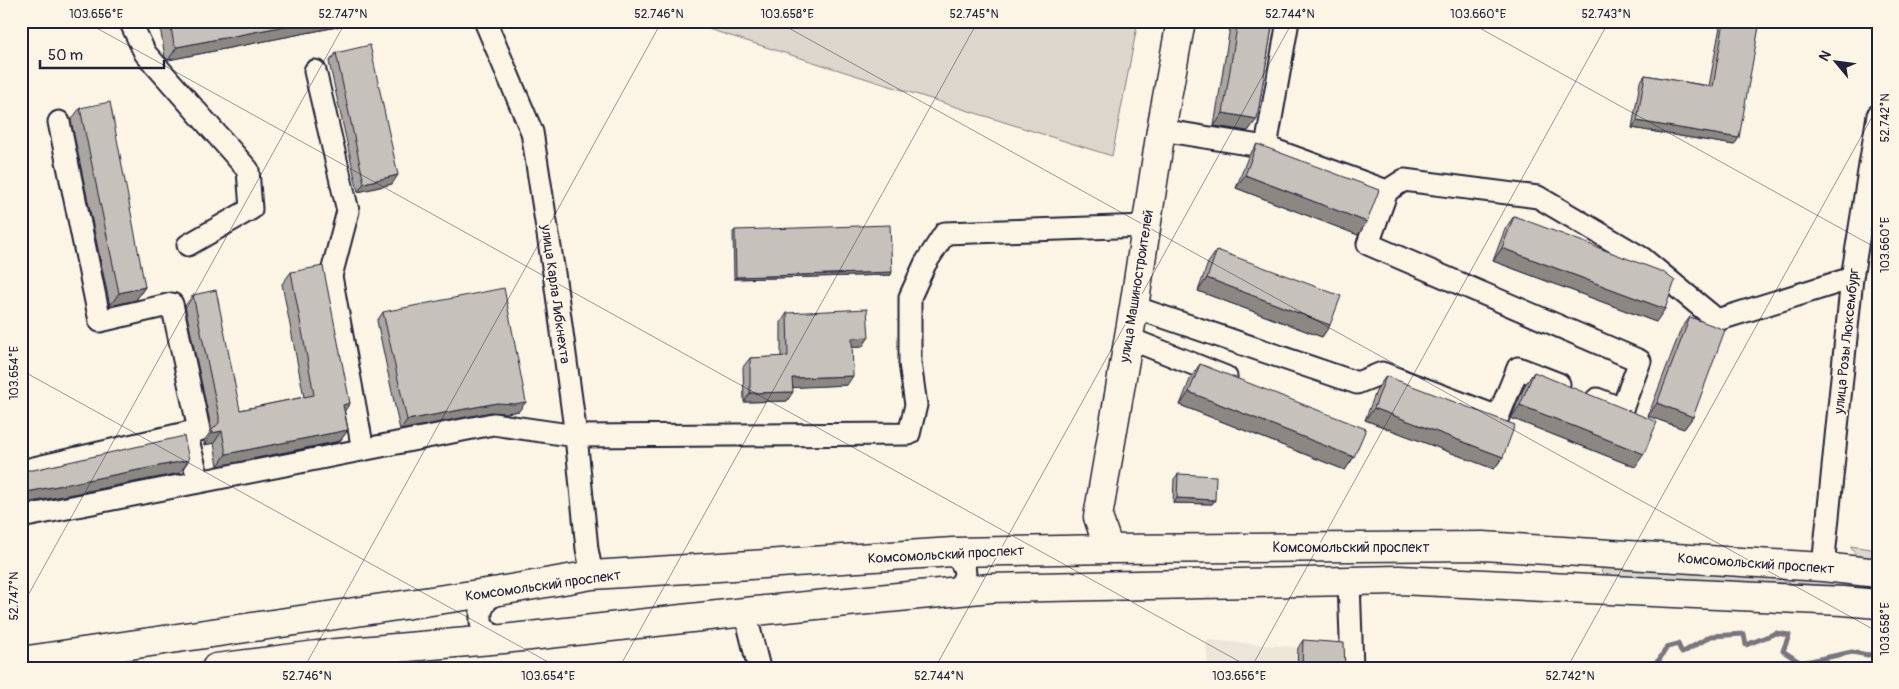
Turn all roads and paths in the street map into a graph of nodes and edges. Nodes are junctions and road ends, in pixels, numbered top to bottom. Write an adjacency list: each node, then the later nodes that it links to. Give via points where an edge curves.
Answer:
1 (130, 21): 13 (street, via 145,53 248,170 251,208)
2 (485, 21): 19 (street, улица Карла Либкнехта, via 532,132)
3 (1181, 21): 8 (main road, улица Машиностроителей)
4 (1288, 21): 9 (street)
5 (314, 70): 20 (street, via 348,211 331,276)
6 (1878, 115): 11 (street, улица Розы Люксембург)
7 (58, 122): 18 (street, via 100,321 172,304 199,430)
8 (1162, 130): 9 (street); 12 (main road, улица Машиностроителей)
9 (1266, 147): 10 (street)
10 (1387, 190): 14 (street, via 1404,180 1538,197 1642,258 1717,320); 15 (street, via 1368,244 1640,361 1622,409 1518,368 1498,417 1382,373 1357,383)
11 (1871, 202): 14 (street, улица Розы Люксембург)
12 (1146, 226): 15 (main road, улица Машиностроителей); 19 (street, via 944,233 910,297 910,362 916,405 909,434)
13 (188, 245)
14 (1852, 278): 28 (street, улица Розы Люксембург)
15 (1134, 307): 16 (main road, улица Машиностроителей)
16 (1128, 338): 17 (street); 24 (main road, улица Машиностроителей, via 1098,517)
17 (1247, 385)
18 (186, 433): 21 (street); 22 (street)
19 (576, 436): 20 (street, via 493,424); 30 (street, улица Карла Либкнехта)
20 (363, 450): 22 (street)
21 (21, 470)
22 (199, 482): 23 (street)
23 (21, 517)
24 (1109, 549): 26 (main road, Комсомольский проспект); 27 (main road, Комсомольский проспект, via 1484,546)
25 (953, 552): 26 (main road, Комсомольский проспект); 30 (main road, Комсомольский проспект); 35 (street, via 962,562 966,574 963,583)
26 (988, 552): 32 (main road, via 980,560 976,576 980,583)
27 (1584, 552): 28 (main road, Комсомольский проспект); 33 (main road, via 1591,557 1593,567)
28 (1824, 567): 29 (main road, Комсомольский проспект)
29 (1878, 572)
30 (592, 575): 34 (main road, Комсомольский проспект)
31 (1349, 581): 32 (main road); 33 (main road, via 1399,580); 43 (street)
32 (991, 588): 35 (main road)
33 (1582, 588): 36 (main road)
34 (500, 591): 38 (street, via 486,601 481,617 489,633); 39 (main road, Комсомольский проспект)
35 (952, 592): 37 (main road)
36 (1878, 604)
37 (745, 612): 38 (main road); 41 (street); 42 (street)
38 (503, 639): 40 (main road, via 325,654)
39 (21, 661)
40 (216, 668)
41 (743, 668)
42 (760, 668)
43 (1352, 668)

